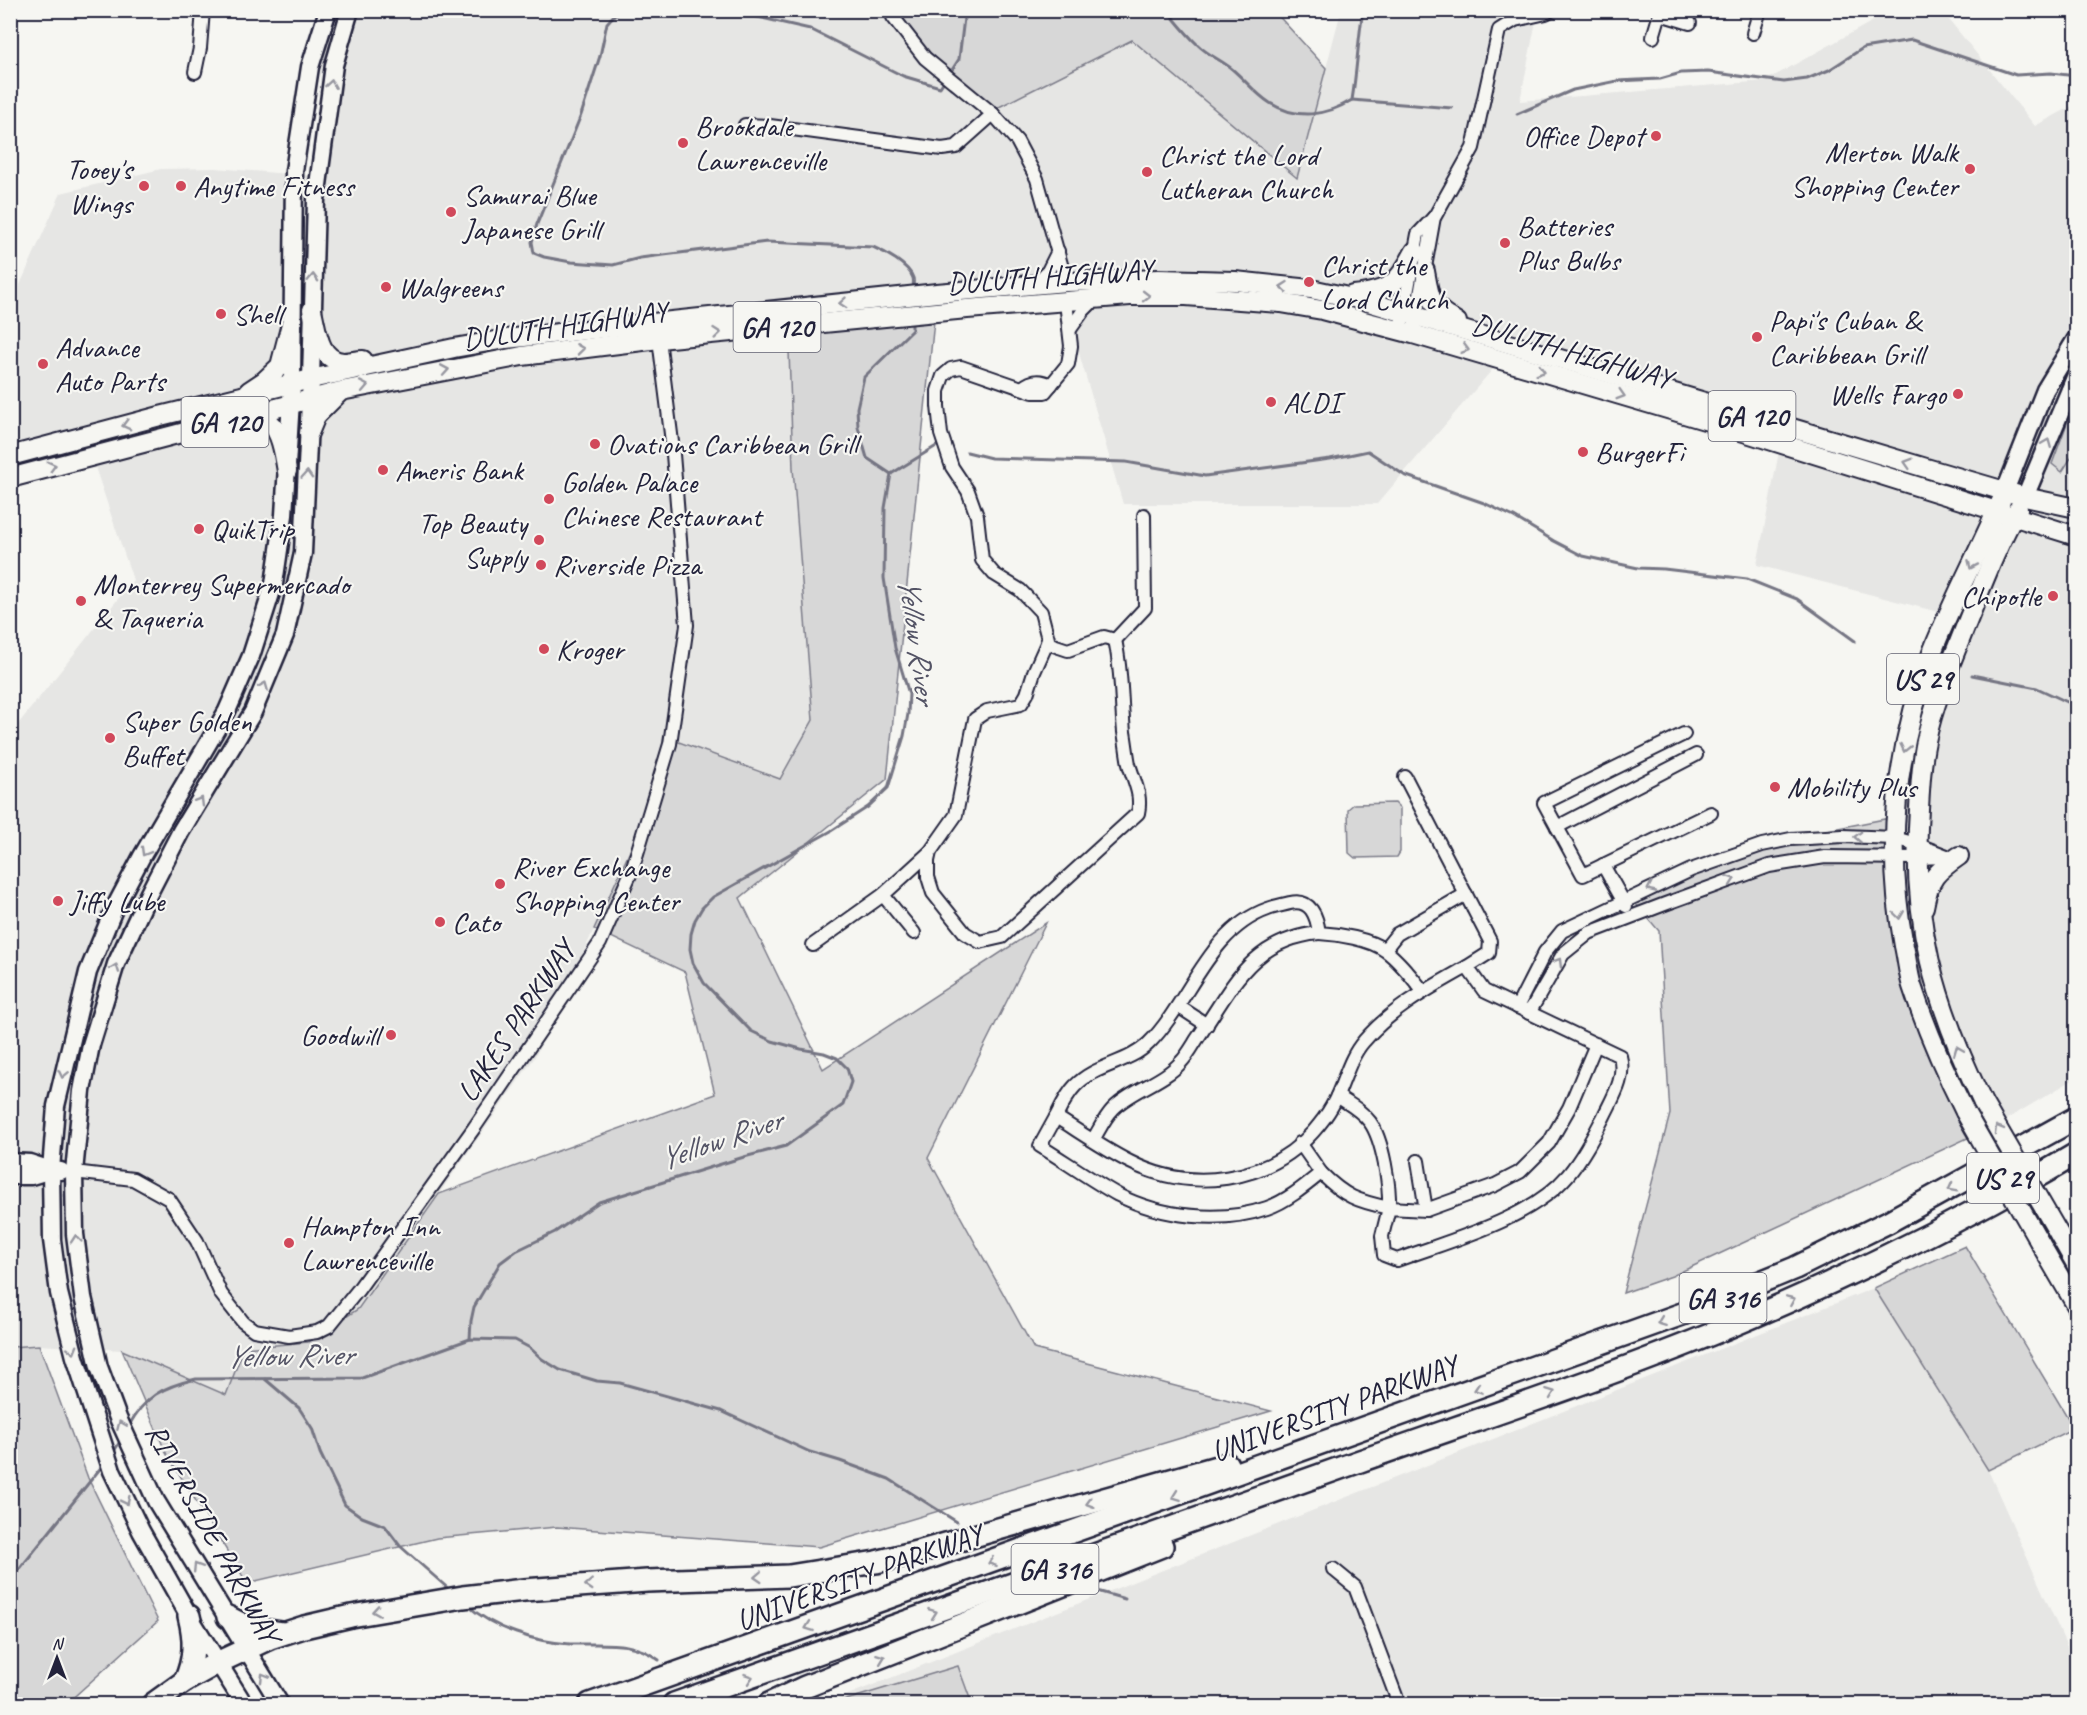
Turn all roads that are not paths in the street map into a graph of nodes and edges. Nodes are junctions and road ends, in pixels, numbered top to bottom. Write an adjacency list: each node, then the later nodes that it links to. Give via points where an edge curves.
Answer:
1 (203, 10): 11 (street)
2 (328, 10): 14 (main road, RIVERSIDE PARKWAY, via 310,67)
3 (350, 10): 16 (main road, RIVERSIDE PARKWAY, one-way to 3, via 334,65)
4 (892, 10): 12 (street, via 893,17 926,58)
5 (1551, 10): 15 (street, via 1515,20 1499,30 1473,148)
6 (1760, 10): 9 (street)
7 (1661, 12): 8 (street); 10 (street)
8 (1690, 23)
9 (1753, 33)
10 (1653, 37)
11 (195, 72)
12 (993, 114): 13 (street, via 956,147 942,149); 18 (street, via 1029,161)
13 (745, 125)
14 (298, 136): 16 (main road, via 304,167 304,216); 29 (main road, RIVERSIDE PARKWAY)
15 (1435, 216): 17 (street, via 1419,234); 19 (street)
16 (315, 226): 28 (main road, RIVERSIDE PARKWAY, one-way to 16)
17 (1415, 251): 23 (main road, via 1402,276 1387,287); 30 (street)
18 (1058, 252): 21 (street); 22 (street, via 1048,271)
19 (1425, 271): 30 (street); 32 (main road, via 1430,297 1438,311)
20 (1159, 279): 21 (main road, DULUTH HIGHWAY / GA 120); 23 (main road, DULUTH HIGHWAY / GA 120, one-way to 20, via 1235,281); 25 (main road, via 1086,287)
21 (1066, 282): 22 (main road, DULUTH HIGHWAY / GA 120); 27 (main road, via 1046,294 973,303)
22 (1033, 286): 26 (main road, DULUTH HIGHWAY / GA 120, via 938,293)
23 (1342, 296): 30 (main road, DULUTH HIGHWAY / GA 120)
24 (1096, 298): 25 (main road, DULUTH HIGHWAY / GA 120); 30 (main road, DULUTH HIGHWAY / GA 120, one-way to 30, via 1186,296 1281,303); 31 (street)
25 (1066, 302): 27 (main road, DULUTH HIGHWAY / GA 120); 31 (street)
26 (895, 307): 27 (main road, DULUTH HIGHWAY / GA 120, via 938,312); 33 (main road, DULUTH HIGHWAY / GA 120, one-way to 26); 35 (main road, DULUTH HIGHWAY / GA 120, one-way to 35, via 575,331)
27 (967, 309)
28 (312, 310): 35 (main road, via 321,346 329,357 341,362); 37 (main road, RIVERSIDE PARKWAY)
29 (292, 320): 38 (main road, RIVERSIDE PARKWAY); 40 (main road, via 280,366)
30 (1408, 323): 32 (main road, DULUTH HIGHWAY / GA 120); 52 (main road, DULUTH HIGHWAY / GA 120, one-way to 52)
31 (1071, 328): 55 (street, via 1068,364 1051,385 1042,380 1022,388 961,367 944,376 938,391 941,434 952,467 968,491 977,516 982,560 1041,612)
32 (1479, 335): 48 (main road, DULUTH HIGHWAY / GA 120, one-way to 32)
33 (659, 339): 39 (main road, DULUTH HIGHWAY / GA 120, one-way to 33, via 522,356); 92 (street, LAKES PARKWAY, via 687,625 670,744 632,870 600,943 474,1128 329,1326 289,1336 254,1330 243,1322 221,1294 197,1241 169,1199 133,1179)
34 (2076, 339): 48 (main road, via 2044,390)
35 (430, 353): 37 (main road, DULUTH HIGHWAY / GA 120)
36 (2076, 375): 49 (main road, one-way to 36)
37 (311, 379): 38 (main road, DULUTH HIGHWAY / GA 120); 41 (main road, RIVERSIDE PARKWAY)
38 (292, 384): 40 (main road, DULUTH HIGHWAY / GA 120); 42 (main road, RIVERSIDE PARKWAY)
39 (341, 391): 41 (main road, DULUTH HIGHWAY / GA 120); 43 (main road, via 316,416)
40 (237, 398): 45 (main road, DULUTH HIGHWAY / GA 120, one-way to 45)
41 (310, 399): 42 (main road, DULUTH HIGHWAY / GA 120); 43 (main road, RIVERSIDE PARKWAY)
42 (290, 405): 44 (main road, DULUTH HIGHWAY / GA 120); 46 (main road, RIVERSIDE PARKWAY)
43 (309, 433): 92 (main road, RIVERSIDE PARKWAY, one-way to 43, via 91,1045 116,964 181,831 253,712 285,634 303,553)
44 (160, 438): 46 (main road, via 167,444 267,422 276,430); 47 (main road, DULUTH HIGHWAY / GA 120, one-way to 44)
45 (10, 456)
46 (287, 471): 91 (main road, RIVERSIDE PARKWAY, one-way to 91, via 274,584 251,656 228,711 127,885 88,972 56,1106)
47 (10, 478)
48 (2005, 491): 49 (main road, DULUTH HIGHWAY / GA 120); 52 (main road, US 29)
49 (2025, 497): 50 (main road, DULUTH HIGHWAY / GA 120); 52 (main road)
50 (2076, 508)
51 (1144, 515): 54 (street, via 1145,608)
52 (2004, 515): 53 (main road, DULUTH HIGHWAY / GA 120); 61 (main road, US 29, one-way to 61, via 1933,650 1899,770); 62 (main road, US 29, via 1926,741)
53 (2076, 536)
54 (1115, 640): 55 (street, via 1104,637 1068,650); 63 (street, via 1126,742 1139,790 1138,813 1002,937 980,942 965,933 933,893 928,877)
55 (1048, 641): 63 (street, via 1021,704 987,711 975,719 956,815)
56 (1684, 734): 60 (street, via 1544,803)
57 (1696, 755): 60 (street)
58 (1405, 777): 67 (street)
59 (1711, 813): 66 (street)
60 (1557, 827): 66 (street, via 1583,875)
61 (1895, 838): 62 (street); 65 (main road, US 29); 69 (street, one-way to 69, via 1843,836 1762,845 1691,870)
62 (1916, 851): 65 (street); 71 (main road, US 29)
63 (930, 852): 68 (street)
64 (1959, 856): 71 (main road, via 1932,878)
65 (1895, 857): 70 (street, one-way to 65, via 1769,866 1825,857); 98 (main road, US 29, one-way to 98, bridge, via 1898,912 1911,983 1933,1047 1965,1112)
66 (1603, 866): 69 (street)
67 (1466, 894): 75 (street, via 1397,934); 76 (street, via 1490,941 1490,953)
68 (884, 895): 72 (street); 74 (street)
69 (1623, 901): 70 (street); 79 (street, via 1562,931 1545,952)
70 (1633, 916): 80 (street, one-way to 70, via 1563,954 1589,933)
71 (1921, 923): 97 (main road, US 29, one-way to 71, bridge, via 1961,1058 1934,981)
72 (914, 933)
73 (1319, 933): 75 (street, via 1344,935); 78 (street, via 1317,917 1309,906 1295,902 1267,909 1229,934); 81 (street, via 1300,935 1261,953)
74 (813, 945)
75 (1384, 949): 77 (street)
76 (1467, 967): 77 (street); 79 (street, via 1484,991)
77 (1424, 992): 83 (street, via 1386,1018 1362,1042)
78 (1178, 1006): 81 (street); 84 (street, via 1148,1045 1131,1057 1096,1070 1074,1086)
79 (1517, 1007): 80 (street)
80 (1529, 1013): 82 (street)
81 (1207, 1025): 86 (street, via 1181,1063 1113,1108)
82 (1596, 1044): 95 (street, via 1620,1056 1623,1066 1619,1085 1589,1146 1568,1176 1543,1199 1502,1221 1397,1260 1384,1255 1382,1236); 96 (street, via 1569,1108 1549,1143 1520,1172)
83 (1337, 1096): 87 (street, via 1313,1132); 95 (street, via 1372,1125 1386,1167)
84 (1056, 1117): 86 (street); 93 (street, via 1040,1146 1119,1195 1171,1212 1238,1215 1268,1208)
85 (2076, 1118): 99 (highway, UNIVERSITY PARKWAY / GA 316, one-way to 99, via 1979,1174 1795,1268 1630,1334)
86 (1093, 1140): 87 (street, via 1130,1162 1166,1176 1197,1180 1257,1170 1286,1156)
87 (1300, 1143): 93 (street)
88 (2076, 1154): 100 (highway, UNIVERSITY PARKWAY / GA 316, one-way to 88, via 1721,1330 1817,1289 1949,1225)
89 (1418, 1161): 96 (street)
90 (10, 1162): 91 (main road, via 30,1162)
91 (51, 1170): 92 (main road); 94 (main road, via 31,1176); 102 (main road, RIVERSIDE PARKWAY, one-way to 102, via 52,1240 59,1293 88,1401 112,1471)
92 (74, 1172): 103 (main road, RIVERSIDE PARKWAY, one-way to 92, via 144,1478 99,1367 83,1297 75,1234)
93 (1321, 1173): 95 (street, via 1341,1192)
94 (10, 1176)
95 (1389, 1208): 96 (street)
96 (1426, 1210)
97 (2076, 1264)
98 (2076, 1305)
99 (1350, 1434): 104 (highway, one-way to 104, via 1283,1448 876,1562 789,1576 504,1592 351,1616); 111 (highway, UNIVERSITY PARKWAY / GA 316, one-way to 111)
100 (1437, 1434): 112 (highway, UNIVERSITY PARKWAY / GA 316, one-way to 100); 113 (highway, one-way to 100, via 1147,1552 1392,1459)
101 (1333, 1569): 114 (street, via 1355,1587)
102 (189, 1616): 106 (main road, RIVERSIDE PARKWAY); 107 (highway, via 194,1649)
103 (228, 1617): 104 (highway, via 249,1628); 105 (main road, RIVERSIDE PARKWAY)
104 (282, 1633): 105 (highway)
105 (248, 1650): 106 (highway); 110 (main road, RIVERSIDE PARKWAY, one-way to 105)
106 (219, 1662): 107 (highway); 109 (main road, RIVERSIDE PARKWAY)
107 (185, 1681): 108 (highway)
108 (153, 1704)
109 (244, 1704)
110 (279, 1704)
111 (590, 1704)
112 (674, 1704)
113 (769, 1704)
114 (1399, 1704)

